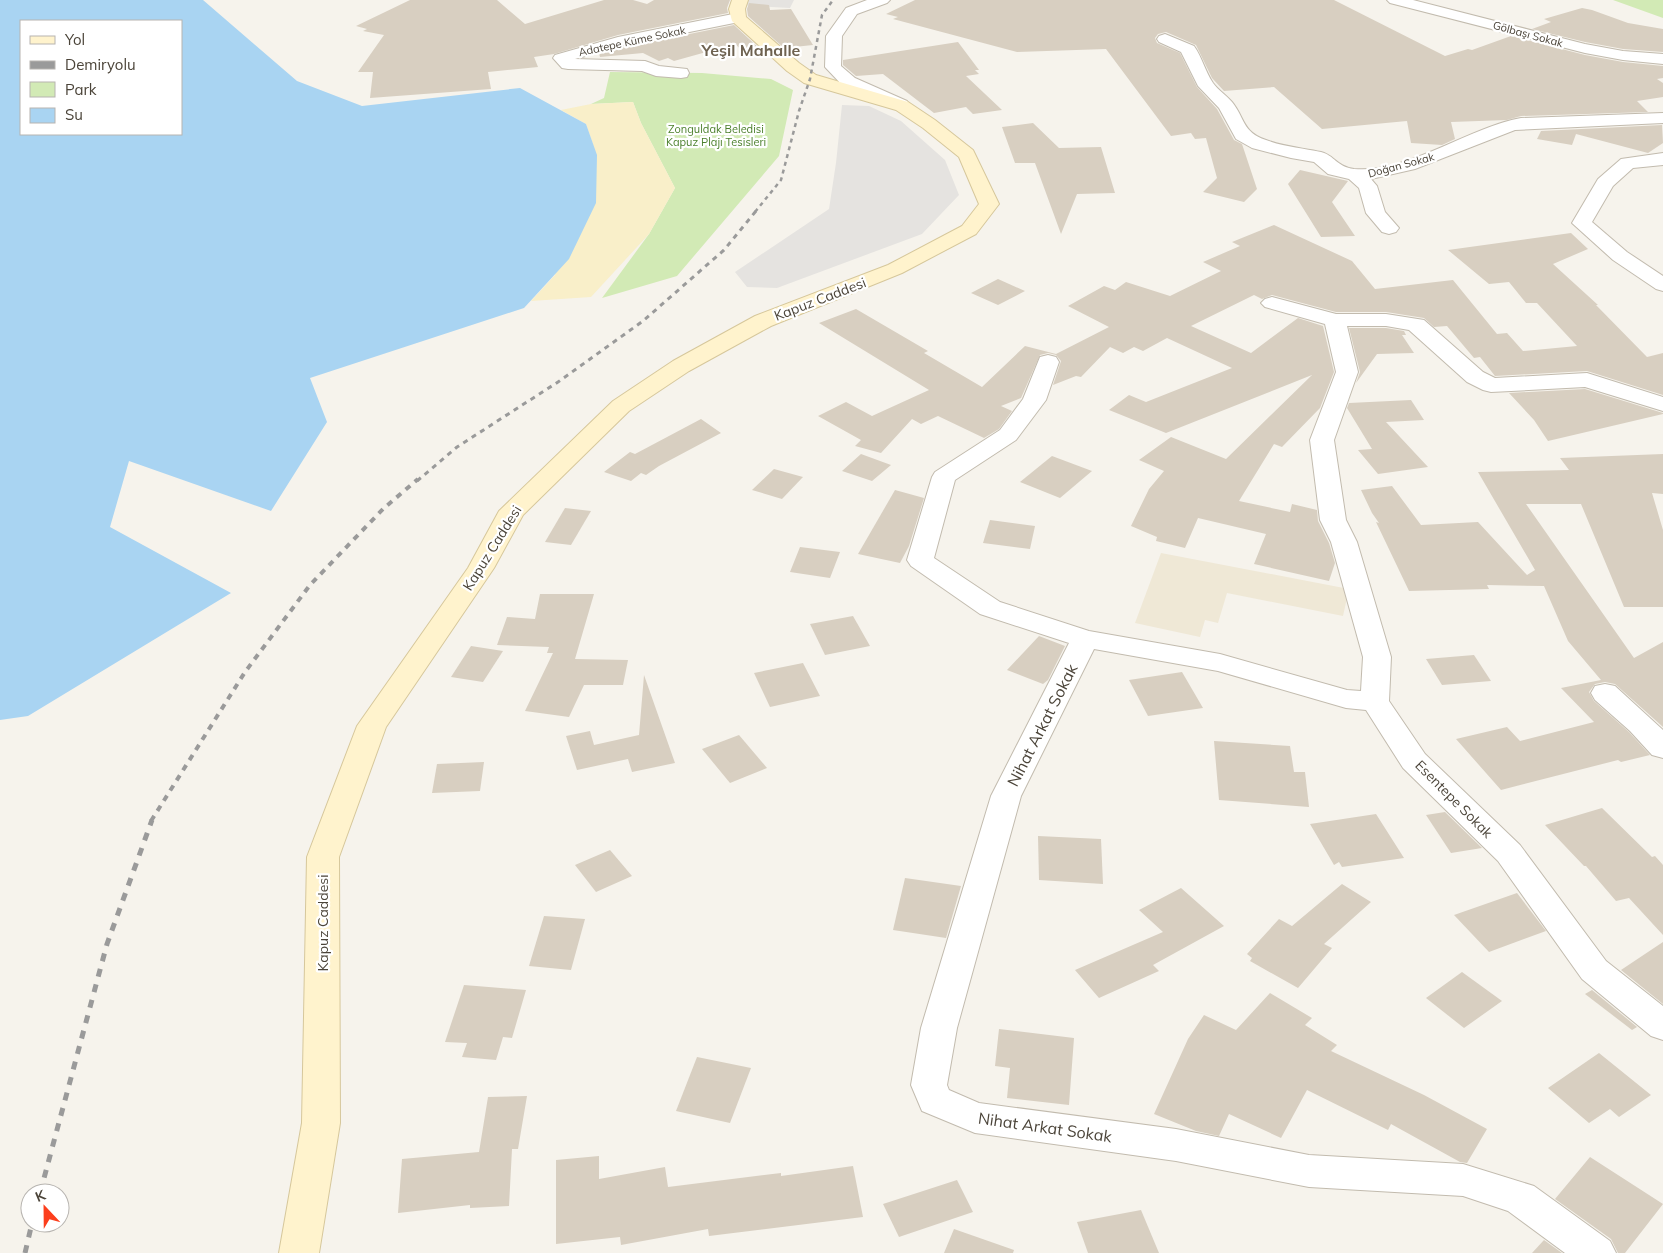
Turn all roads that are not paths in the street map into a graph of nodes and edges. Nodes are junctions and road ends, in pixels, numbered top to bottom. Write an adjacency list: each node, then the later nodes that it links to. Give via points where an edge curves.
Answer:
1 (740, 0): 4 (main road)
2 (882, 0): 8 (street, via 851,11 834,36 833,67 850,82)
3 (1395, 0): 6 (street, Gölbaşı Sokak, via 1579,49)
4 (738, 18): 7 (street, Adatepe Küme Sokak, via 618,42 561,58 568,64 645,66 656,71); 8 (main road, via 810,79 864,101)
5 (1165, 39): 11 (street, Doğan Sokak, via 1188,49 1206,86 1226,106 1242,135 1291,153 1320,157 1334,171)
6 (1663, 59)
7 (681, 73)
8 (902, 106): 23 (main road, Kapuz Caddesi, via 967,154 988,204 969,230 895,269 763,321 681,366 621,406 512,511 481,568 372,726 323,857 321,1122)
9 (1663, 118): 11 (street, Doğan Sokak, via 1527,123 1505,127 1415,163)
10 (1663, 159): 13 (street, via 1628,163 1605,182 1582,222 1620,256)
11 (1356, 176): 12 (street, via 1368,186 1376,213)
12 (1389, 228)
13 (1663, 285)
14 (1272, 303): 15 (street)
15 (1335, 320): 17 (street, via 1386,320 1416,325 1475,377 1491,385 1587,380); 20 (street, via 1347,372 1322,440 1333,520 1344,542 1377,657)
16 (1048, 362): 18 (street, via 1034,400 1008,435 944,477 920,560 990,608)
17 (1663, 404)
18 (1085, 639): 20 (street, via 1220,663 1346,699); 24 (street, Nihat Arkat Sokak, via 1006,796 939,1028 929,1085 935,1100 974,1118 1176,1144 1309,1171 1463,1180 1520,1198)
19 (1604, 694): 21 (street)
20 (1375, 701): 22 (street, Esentepe Sokak, via 1414,761 1509,853 1594,970)
21 (1663, 748)
22 (1663, 1026)
23 (299, 1253)
24 (1596, 1253)

